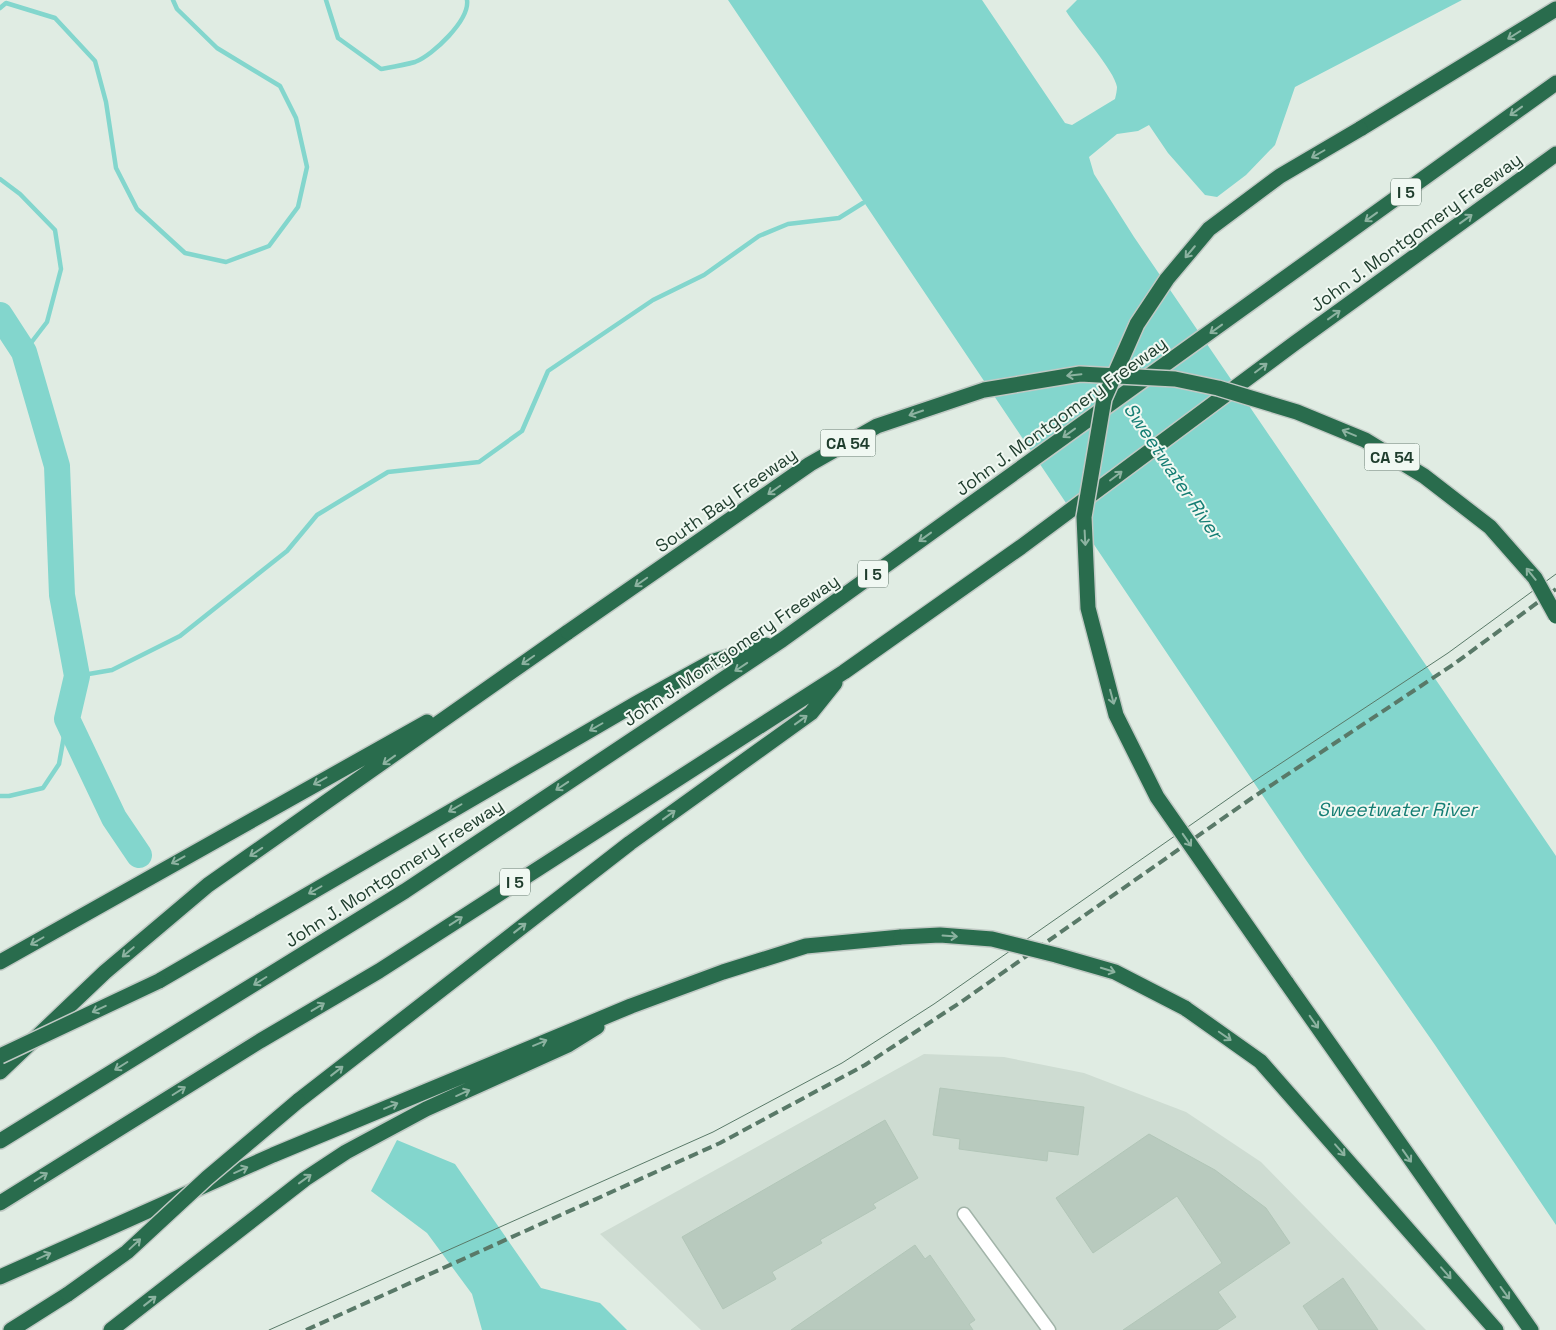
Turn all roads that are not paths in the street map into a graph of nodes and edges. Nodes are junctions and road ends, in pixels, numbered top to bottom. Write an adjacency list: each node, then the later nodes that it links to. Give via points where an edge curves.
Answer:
1 (1556, 9): 20 (highway, one-way to 20, bridge, via 1280,176 1209,229 1167,279 1137,324 1104,399 1084,517 1088,608 1116,715 1157,797)
2 (1556, 83): 5 (highway, John J. Montgomery Freeway / I 5, one-way to 5, bridge)
3 (1556, 154): 6 (highway, John J. Montgomery Freeway / I 5, one-way to 3, bridge, via 1021,547 1294,343)
4 (1556, 616): 7 (highway, South Bay Freeway / CA 54, one-way to 7, bridge, via 1534,578 1490,528 1424,476 1365,440 1297,412 1218,388 1175,379 1080,374 984,390 877,426 810,464)
5 (782, 640): 10 (highway, one-way to 10, bridge, via 711,662 160,981); 12 (highway, John J. Montgomery Freeway / I 5, one-way to 12, via 405,891)
6 (844, 672): 13 (highway, John J. Montgomery Freeway / I 5, one-way to 6, via 378,971); 16 (highway, one-way to 6, bridge, via 127,1252 207,1178 298,1101 630,843 811,712)
7 (486, 690): 8 (highway, one-way to 8); 11 (highway, one-way to 11, via 208,885 105,972)
8 (0, 962)
9 (631, 1006): 15 (highway, one-way to 9, via 273,1155); 17 (highway, one-way to 9, via 305,1179 346,1152 426,1109 568,1045); 19 (highway, one-way to 19, bridge, via 806,946 901,937 992,938 1115,972 1185,1008 1260,1061)
10 (0, 1056)
11 (0, 1072)
12 (0, 1141)
13 (0, 1203)
14 (964, 1214): 18 (street)
15 (0, 1277)
16 (11, 1330)
17 (111, 1330)
18 (1049, 1330)
19 (1496, 1330)
20 (1531, 1330)

